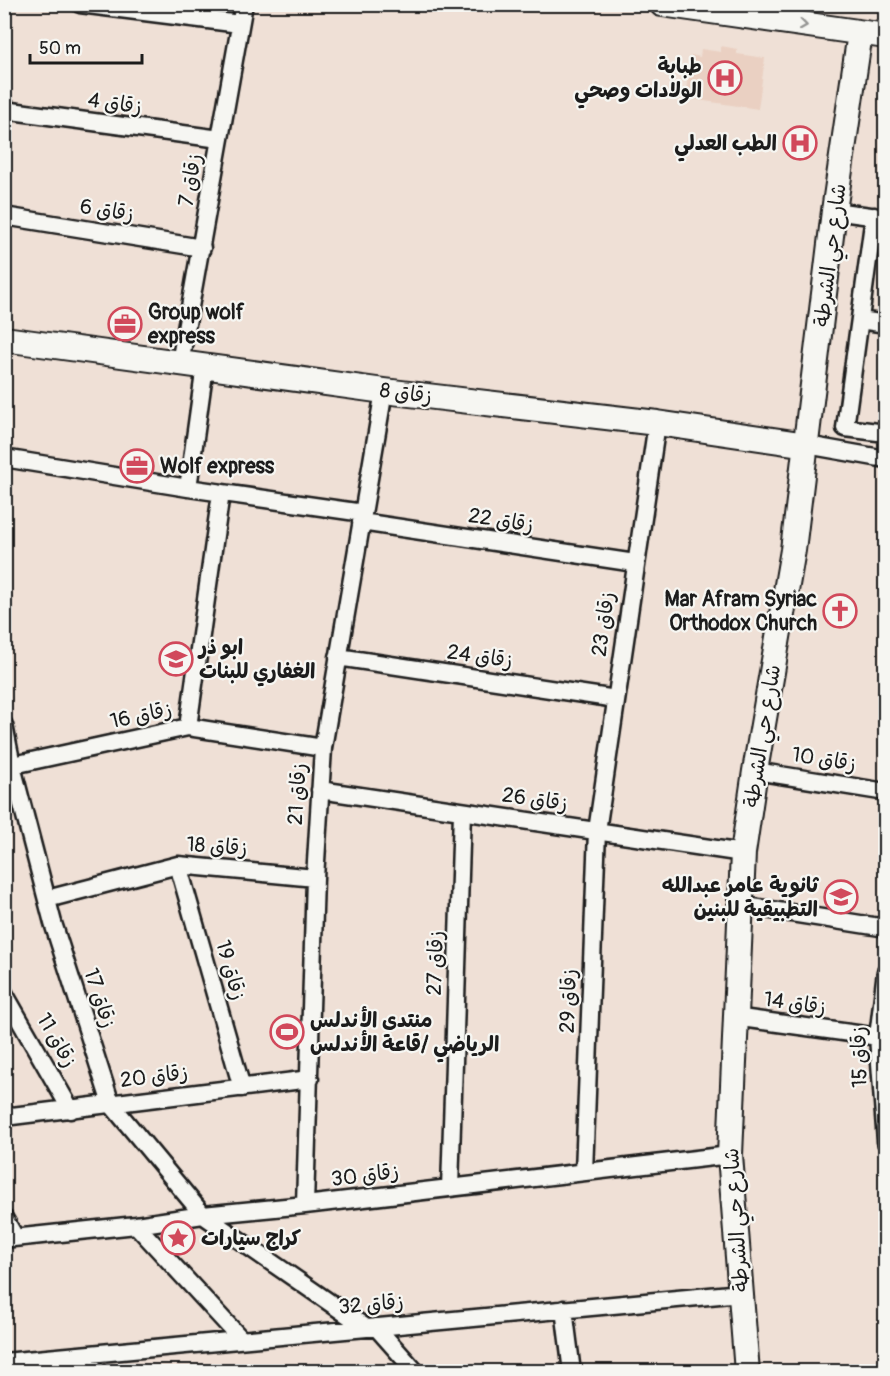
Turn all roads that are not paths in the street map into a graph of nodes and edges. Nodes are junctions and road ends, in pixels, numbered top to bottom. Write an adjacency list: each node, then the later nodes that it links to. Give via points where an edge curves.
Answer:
1 (80, 4): 4 (street)
2 (244, 4): 4 (street, زقاق 7)
3 (662, 4): 5 (street, one-way to 5)
4 (240, 24): 8 (street, زقاق 7)
5 (860, 33): 6 (street); 9 (street, شارع حي الشرطة)
6 (885, 36)
7 (4, 110): 8 (street, زقاق 4)
8 (220, 139): 12 (street, زقاق 7)
9 (834, 211): 11 (street); 21 (street, شارع حي الشرطة)
10 (4, 216): 12 (street, زقاق 6)
11 (880, 217): 13 (street)
12 (202, 248): 16 (street, زقاق 7)
13 (860, 320): 14 (street); 20 (street, via 845,428)
14 (885, 324)
15 (4, 339): 16 (street, زقاق 8)
16 (180, 363): 17 (street, زقاق 8)
17 (205, 366): 18 (street, زقاق 8); 24 (street)
18 (384, 391): 19 (street, زقاق 8); 26 (street, زقاق 21)
19 (657, 423): 21 (street, زقاق 8); 27 (street, زقاق 23)
20 (885, 433)
21 (807, 445): 23 (street); 34 (street, شارع حي الشرطة)
22 (5, 459): 24 (street, زقاق 22)
23 (885, 459)
24 (188, 488): 25 (street, زقاق 22)
25 (220, 493): 26 (street, زقاق 22); 31 (street)
26 (362, 518): 27 (street, زقاق 22); 28 (street, زقاق 21)
27 (635, 563): 29 (street, زقاق 23)
28 (338, 657): 29 (street, زقاق 24); 32 (street, زقاق 21)
29 (616, 699): 38 (street, زقاق 23)
30 (4, 725): 33 (street, زقاق 17)
31 (188, 727): 32 (street, زقاق 16); 33 (street, زقاق 16)
32 (323, 748): 35 (street, زقاق 21)
33 (9, 766): 42 (street, زقاق 17)
34 (755, 771): 36 (street, زقاق 10); 39 (street, شارع حي الشرطة)
35 (320, 790): 37 (street, زقاق 26); 41 (street, زقاق 21)
36 (885, 792)
37 (462, 812): 38 (street, زقاق 26); 57 (street, زقاق 27)
38 (597, 831): 39 (street, زقاق 26); 56 (street, زقاق 29)
39 (743, 853): 43 (street, شارع حي الشرطة)
40 (178, 865): 41 (street, زقاق 18); 42 (street, زقاق 18); 50 (street, زقاق 19)
41 (315, 878): 49 (street, زقاق 21)
42 (47, 899): 51 (street, زقاق 17)
43 (740, 905): 44 (street); 47 (street, شارع حي الشرطة)
44 (885, 928)
45 (885, 971): 48 (street, زقاق 15)
46 (4, 993): 52 (street, زقاق 11)
47 (734, 1017): 48 (street, زقاق 14); 55 (street, شارع حي الشرطة)
48 (882, 1038): 54 (street, زقاق 15)
49 (310, 1079): 50 (street, زقاق 20); 58 (street, زقاق 21)
50 (242, 1088): 51 (street, زقاق 20)
51 (111, 1104): 52 (street, زقاق 20); 59 (street, زقاق 17)
52 (71, 1110): 53 (street, زقاق 20)
53 (4, 1117)
54 (885, 1142)
55 (730, 1155): 56 (street, زقاق 30); 63 (street, شارع حي الشرطة)
56 (585, 1172): 57 (street, زقاق 30)
57 (450, 1188): 58 (street, زقاق 30)
58 (305, 1205): 59 (street, زقاق 30)
59 (204, 1215): 61 (street, زقاق 30); 65 (street, زقاق 17)
60 (4, 1218): 62 (street)
61 (135, 1225): 62 (street, زقاق 30); 66 (street)
62 (10, 1238)
63 (741, 1293): 64 (street, زقاق 32); 72 (street, شارع حي الشرطة)
64 (564, 1309): 65 (street, زقاق 32); 71 (street)
65 (370, 1327): 66 (street, زقاق 32); 70 (street, زقاق 17)
66 (241, 1339): 67 (street, زقاق 32)
67 (87, 1355): 68 (street, زقاق 32); 69 (street)
68 (4, 1362)
69 (95, 1371)
70 (416, 1371)
71 (572, 1371)
72 (747, 1371)

